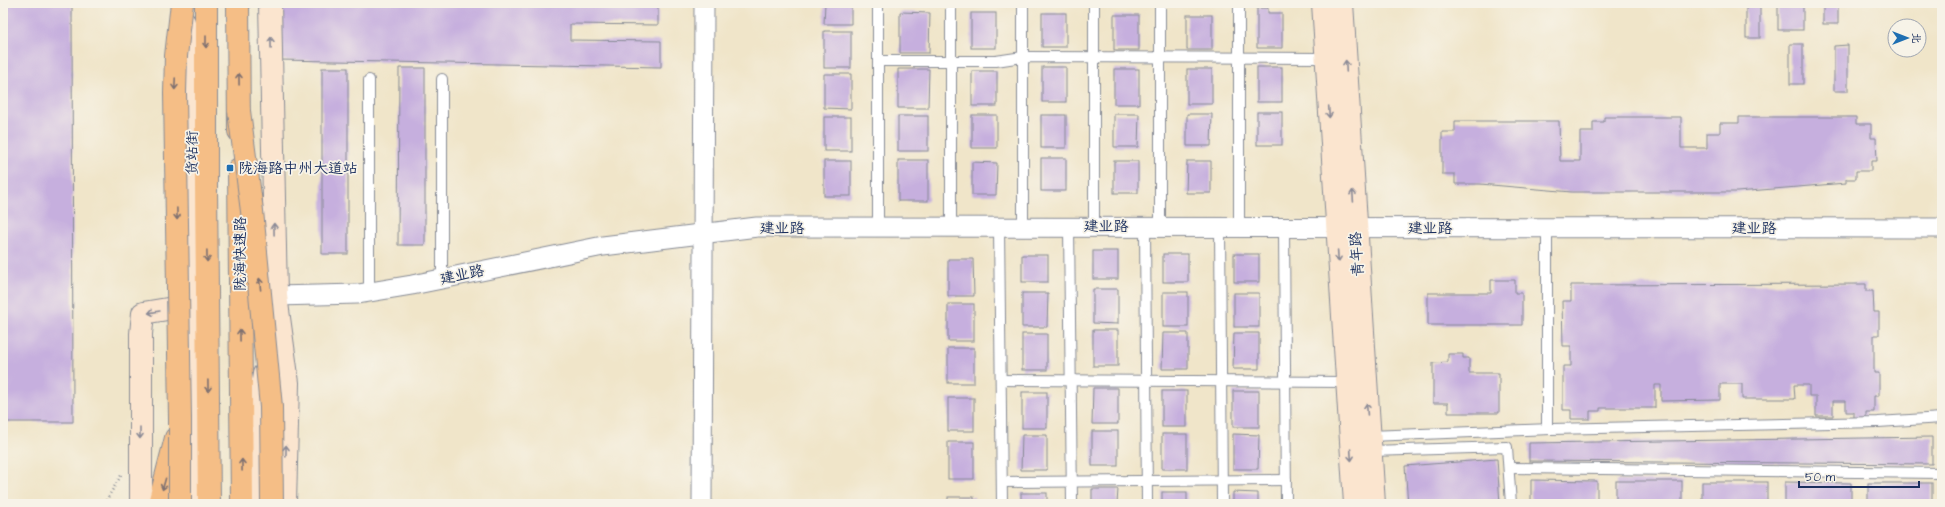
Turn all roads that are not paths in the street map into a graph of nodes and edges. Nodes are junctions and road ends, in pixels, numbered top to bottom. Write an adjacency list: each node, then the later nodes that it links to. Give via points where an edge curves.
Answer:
1 (182, 3): 41 (street, 货站街, via 192,91); 49 (highway, one-way to 49, bridge, via 175,93)
2 (206, 3): 63 (highway, one-way to 63)
3 (238, 3): 23 (highway, 陇海快速路, one-way to 3)
4 (270, 3): 40 (street, one-way to 4)
5 (704, 3): 37 (street)
6 (878, 3): 19 (lane)
7 (951, 3): 20 (lane)
8 (1023, 3): 14 (lane)
9 (1094, 3): 15 (lane)
10 (1160, 3): 16 (lane)
11 (1239, 3): 17 (lane)
12 (1323, 3): 18 (street, 青年路)
13 (1342, 3): 34 (street, 青年路, one-way to 13)
14 (1023, 57): 15 (lane); 20 (lane, via 996,61); 31 (lane)
15 (1094, 57): 16 (lane); 25 (lane)
16 (1160, 58): 17 (lane); 26 (lane)
17 (1239, 58): 18 (lane); 32 (lane)
18 (1326, 58): 34 (street, 青年路, one-way to 34)
19 (878, 61): 20 (lane); 28 (lane)
20 (951, 61): 29 (lane)
21 (442, 79): 38 (lane)
22 (369, 80): 39 (lane)
23 (240, 111): 64 (highway, 陇海快速路, one-way to 23, bridge); 66 (highway, one-way to 23, bridge, via 271,407)
24 (1069, 226): 25 (street, 建业路); 31 (street, 建业路); 43 (lane)
25 (1094, 226): 26 (street, 建业路)
26 (1152, 226): 27 (street, 建业路); 44 (lane)
27 (1220, 226): 32 (street, 建业路); 45 (lane)
28 (878, 227): 29 (street, 建业路); 37 (street, 建业路, via 757,227)
29 (951, 227): 30 (street, 建业路)
30 (999, 227): 31 (street, 建业路); 42 (lane)
31 (1023, 227)
32 (1239, 227): 33 (street, 建业路)
33 (1284, 227): 34 (street, 建业路); 46 (lane)
34 (1346, 228): 35 (street, 建业路); 47 (street, 青年路, one-way to 47); 51 (street, 青年路, one-way to 34)
35 (1546, 228): 36 (street, 建业路); 50 (lane)
36 (1942, 228)
37 (704, 233): 38 (street, 建业路, via 602,246); 68 (street)
38 (442, 279): 39 (street, 建业路)
39 (369, 292): 40 (street, 建业路)
40 (276, 296): 65 (street, via 259,407); 67 (street, one-way to 40, via 288,383)
41 (192, 305): 59 (street, one-way to 59, via 143,314); 62 (street, 货站街)
42 (1000, 380): 43 (lane); 57 (lane)
43 (1071, 380): 44 (lane); 58 (lane)
44 (1146, 381): 45 (lane); 55 (lane)
45 (1221, 381): 46 (lane); 56 (lane)
46 (1285, 381): 47 (lane); 54 (lane)
47 (1346, 382): 74 (street, 青年路, one-way to 74)
48 (1942, 418): 50 (lane, via 1878,422)
49 (180, 419): 60 (highway, one-way to 60, bridge); 61 (highway, bridge)
50 (1546, 429): 51 (lane)
51 (1370, 444): 52 (lane, via 1507,447); 75 (street, 青年路)
52 (1509, 468): 53 (lane); 76 (lane)
53 (1942, 473)
54 (1286, 480): 56 (lane); 73 (lane)
55 (1147, 481): 56 (lane); 58 (lane); 71 (lane)
56 (1222, 481): 72 (lane)
57 (1002, 482): 58 (lane); 69 (lane)
58 (1072, 482): 70 (lane)
59 (141, 504)
60 (159, 504)
61 (180, 504)
62 (192, 504)
63 (209, 504)
64 (242, 504)
65 (259, 504)
66 (272, 504)
67 (285, 504)
68 (702, 504)
69 (1002, 504)
70 (1072, 504)
71 (1147, 504)
72 (1222, 504)
73 (1286, 504)
74 (1354, 504)
75 (1374, 504)
76 (1511, 504)

